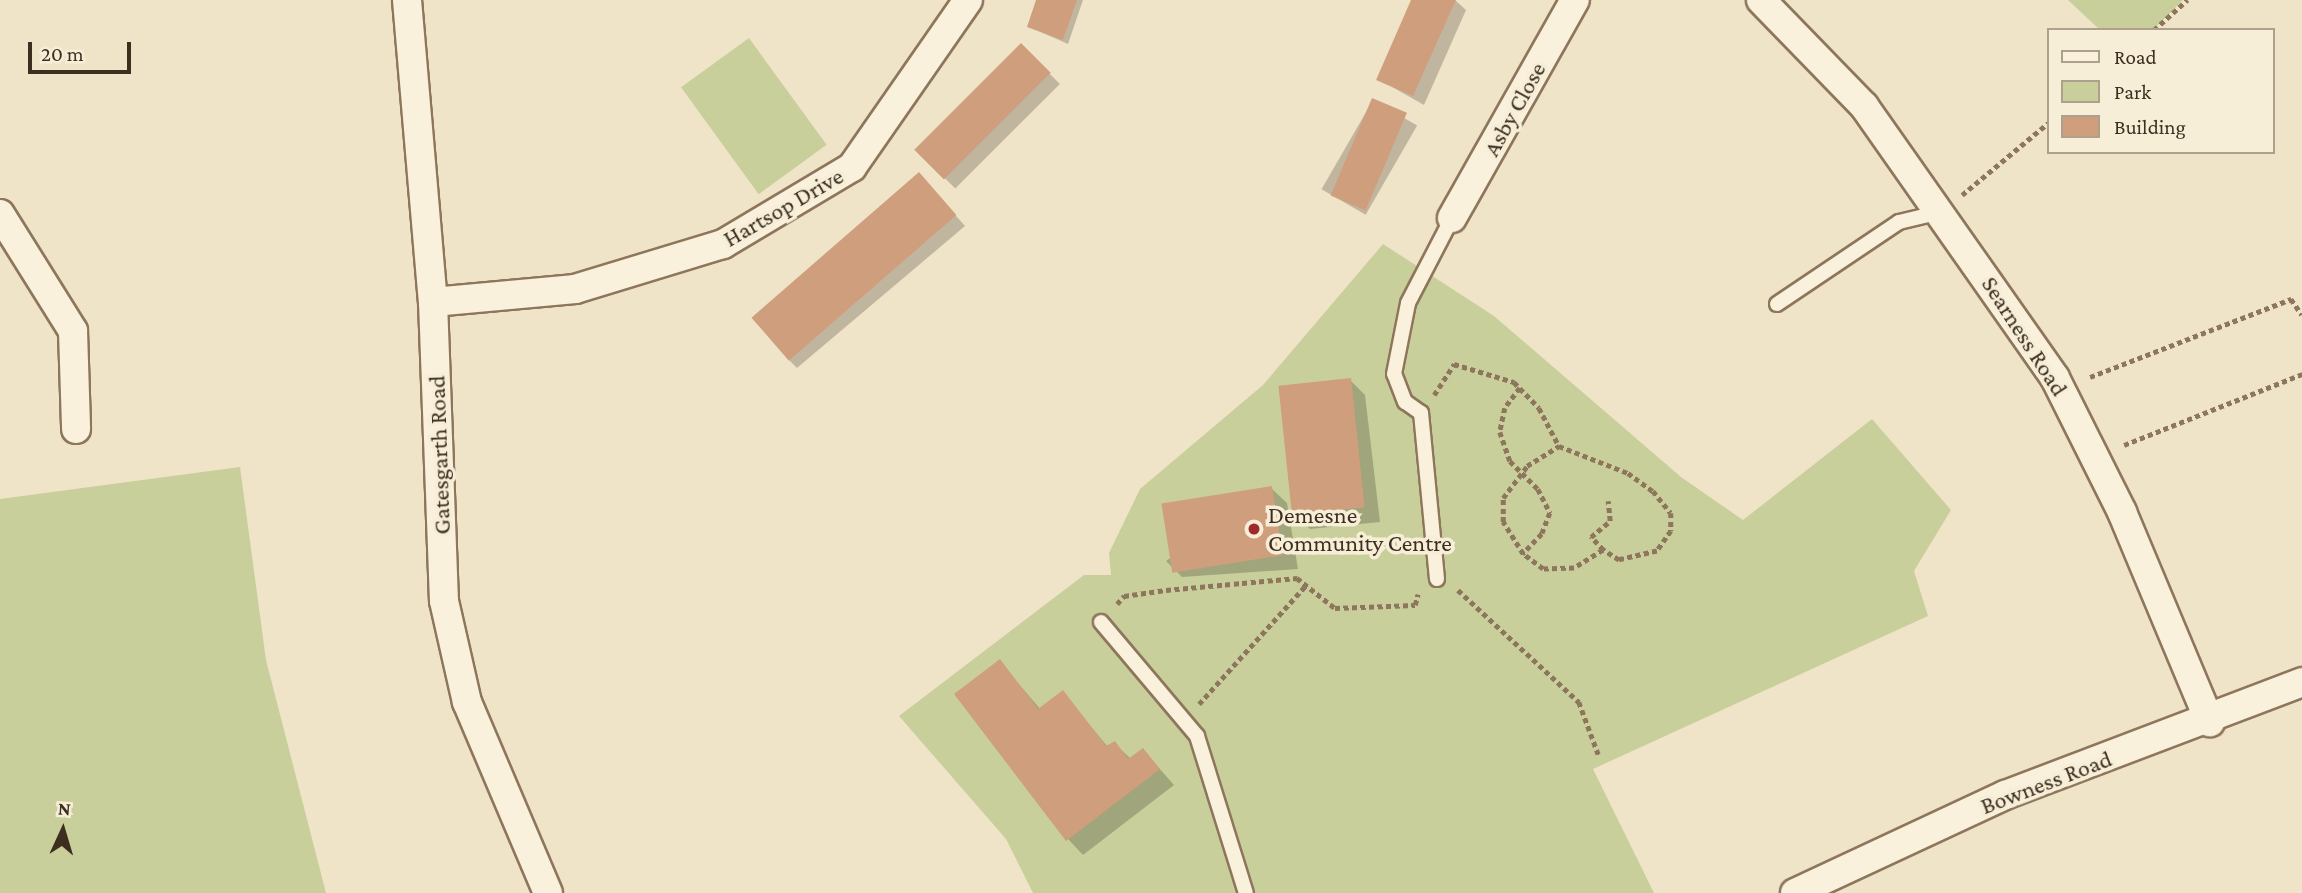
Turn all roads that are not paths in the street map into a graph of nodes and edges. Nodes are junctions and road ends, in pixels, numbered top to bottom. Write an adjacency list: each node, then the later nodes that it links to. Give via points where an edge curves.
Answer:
1 (407, 0): 8 (street, Gatesgarth Road)
2 (968, 0): 8 (street, Hartsop Drive, via 852,167 723,244 575,289)
3 (1575, 0): 7 (street, Asby Close)
4 (1761, 0): 5 (street, Searness Road, via 1864,106)
5 (1942, 211): 9 (lane, via 1899,222); 14 (street, Searness Road, via 2059,387)
6 (0, 214): 10 (street, via 73,331)
7 (1452, 218): 11 (lane, via 1408,303 1394,374 1405,402 1420,413)
8 (433, 302): 15 (street, Gatesgarth Road, via 444,601 467,702)
9 (1777, 304)
10 (76, 429)
11 (1437, 579)
12 (1101, 622): 16 (lane, via 1197,736)
13 (2302, 682): 14 (street, Bowness Road)
14 (2210, 722): 17 (street, Bowness Road, via 2005,795)
15 (548, 893)
16 (1246, 893)
17 (1794, 893)

